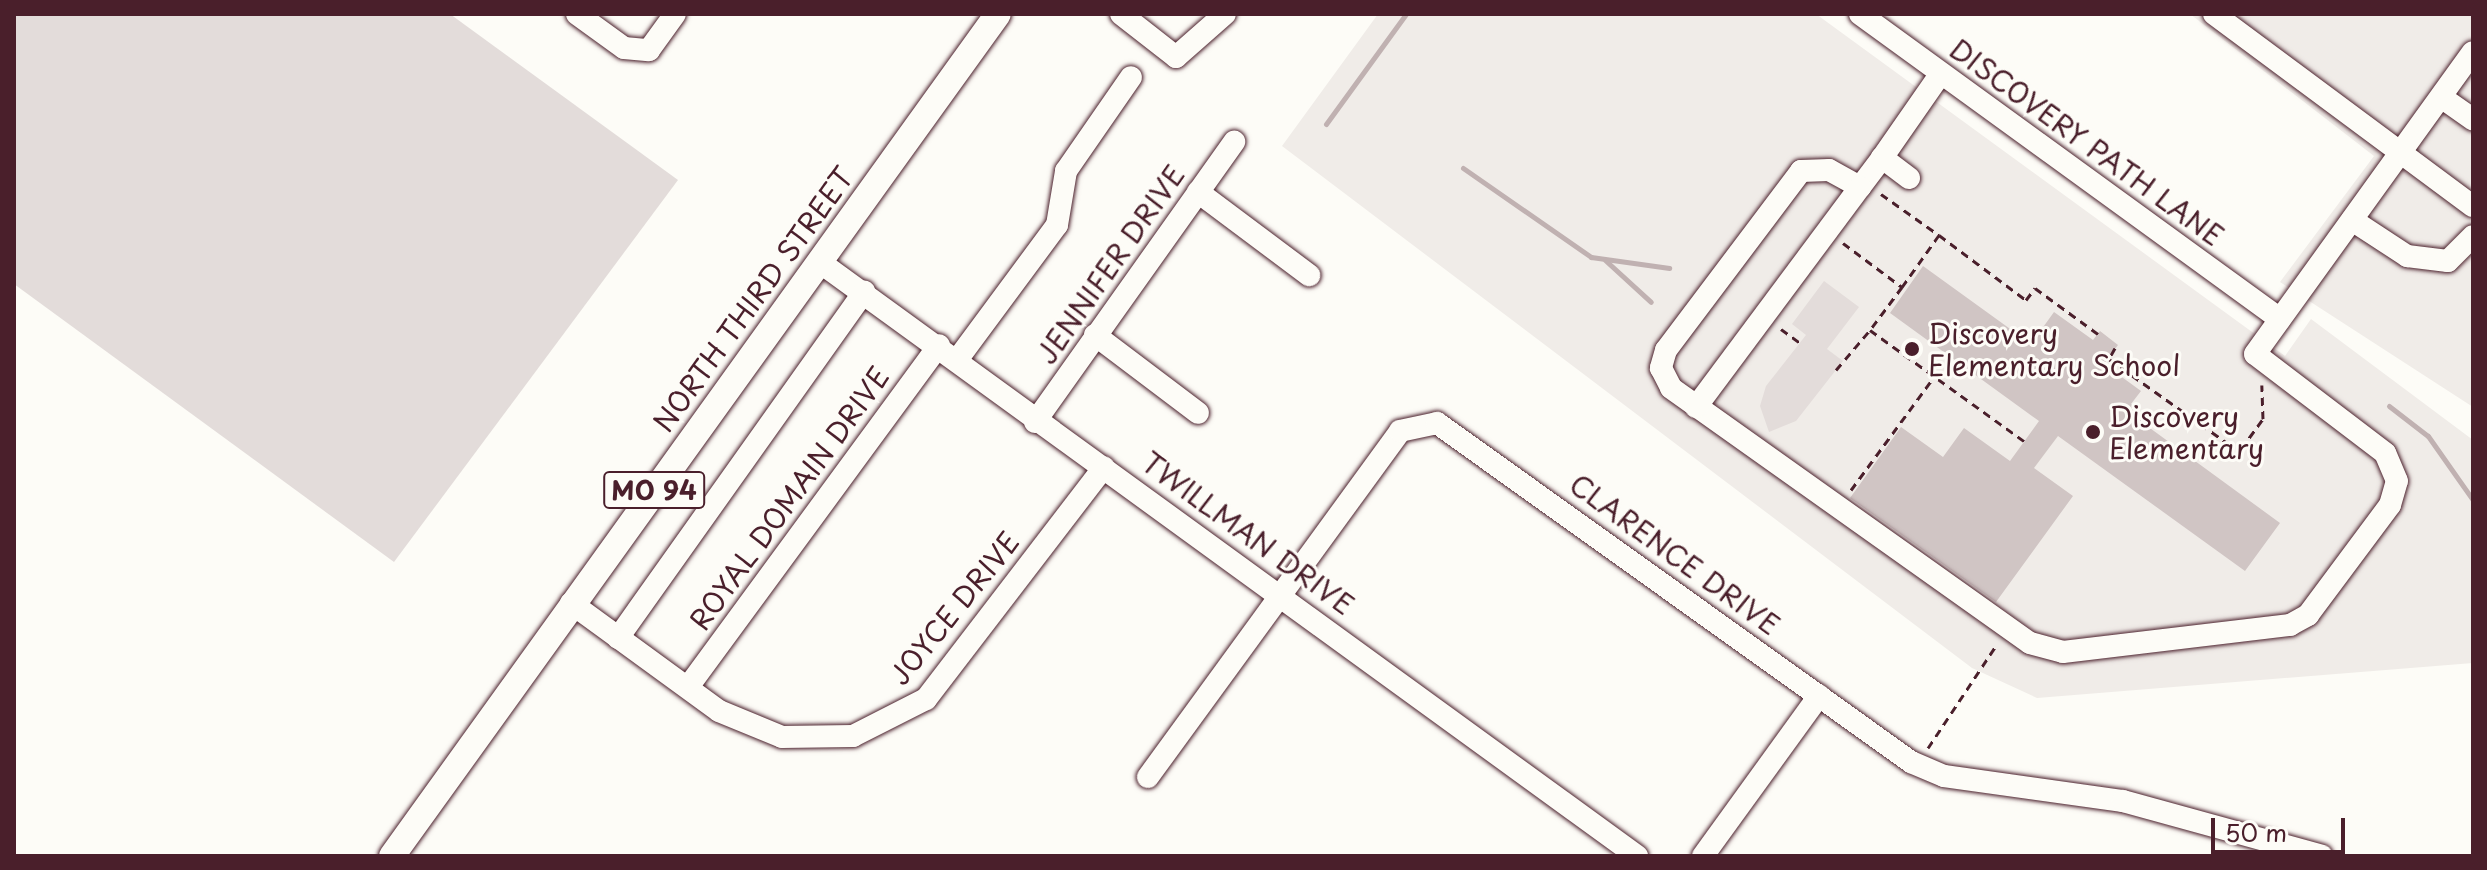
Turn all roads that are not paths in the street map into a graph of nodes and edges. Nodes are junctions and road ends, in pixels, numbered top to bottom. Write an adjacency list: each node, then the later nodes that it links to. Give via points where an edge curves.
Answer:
1 (577, 14): 2 (street, via 624,48 649,50)
2 (675, 14)
3 (998, 14): 22 (main road, NORTH THIRD STREET / MO 94)
4 (1121, 14): 5 (street, via 1176,57)
5 (1225, 14)
6 (1860, 14): 9 (street, DISCOVERY PATH LANE)
7 (2214, 14): 14 (street)
8 (2473, 52): 11 (street)
9 (1941, 73): 15 (street); 25 (street, DISCOVERY PATH LANE)
10 (1131, 77): 28 (street, via 1066,171 1057,225)
11 (2441, 97): 12 (street); 14 (street)
12 (2473, 119)
13 (1234, 142): 18 (street, JENNIFER DRIVE)
14 (2399, 155): 19 (street); 20 (street)
15 (1882, 158): 16 (street); 17 (street)
16 (1909, 178)
17 (1868, 189): 29 (street); 29 (street, via 1829,170 1801,171 1666,350 1661,368 1671,388)
18 (1198, 192): 23 (street); 26 (street, JENNIFER DRIVE)
19 (2473, 206)
20 (2352, 220): 21 (street, via 2407,256 2448,261); 25 (street)
21 (2473, 236)
22 (821, 263): 24 (street, TWILLMAN DRIVE); 34 (main road, NORTH THIRD STREET / MO 94)
23 (1309, 275)
24 (864, 292): 27 (street, TWILLMAN DRIVE); 35 (street)
25 (2280, 319): 29 (street, via 2255,354 2385,453 2397,481 2390,505 2345,566 2308,615 2290,625 2063,652 2030,643)
26 (1095, 335): 30 (street); 31 (street, JENNIFER DRIVE)
27 (939, 345): 28 (street, TWILLMAN DRIVE); 36 (street, ROYAL DOMAIN DRIVE)
28 (957, 360): 31 (street, TWILLMAN DRIVE)
29 (1696, 407)
30 (1198, 413)
31 (1035, 422): 32 (street, TWILLMAN DRIVE)
32 (1104, 467): 33 (street, TWILLMAN DRIVE); 36 (street, JOYCE DRIVE, via 926,699 904,714 841,738 782,737 719,711)
33 (1281, 593): 37 (street, CLARENCE DRIVE, via 1400,431 1437,423); 38 (street, CLARENCE DRIVE); 40 (street, TWILLMAN DRIVE)
34 (571, 603): 35 (street, JOYCE DRIVE); 39 (main road, NORTH THIRD STREET / MO 94)
35 (618, 638): 36 (street, JOYCE DRIVE)
36 (688, 687)
37 (1819, 696): 41 (street); 42 (street, CLARENCE DRIVE, via 1944,776 2123,801)
38 (1148, 777)
39 (392, 856)
40 (1637, 856)
41 (1703, 856)
42 (2322, 856)

